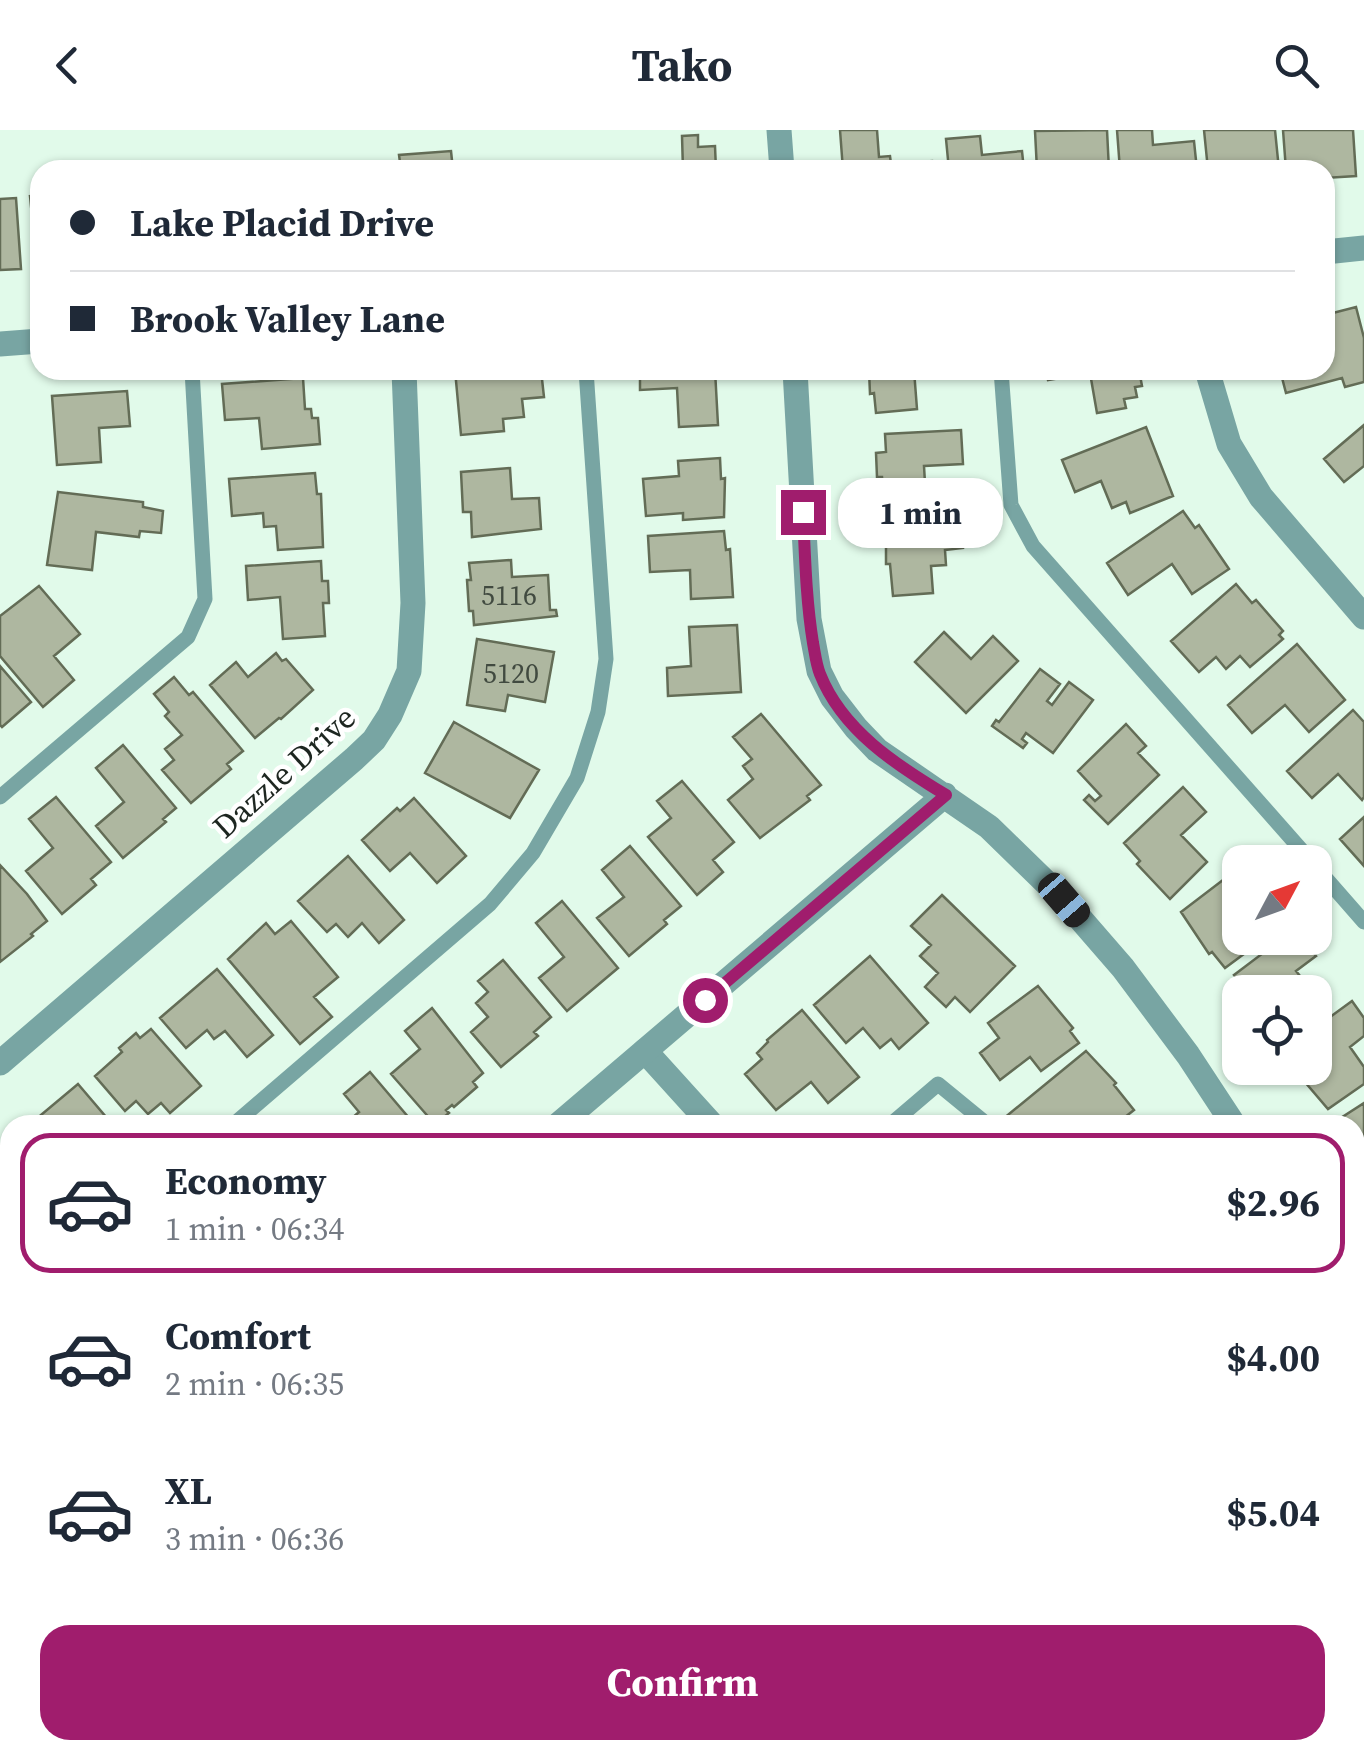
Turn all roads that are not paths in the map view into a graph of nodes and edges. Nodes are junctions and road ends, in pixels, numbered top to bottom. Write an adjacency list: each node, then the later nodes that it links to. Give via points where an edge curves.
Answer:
1 (779, 130): 2 (street)
2 (781, 160)
3 (1364, 248): 4 (street)
4 (1335, 251)
5 (30, 341): 6 (street)
6 (0, 344)
7 (193, 380): 15 (lane, via 206,599 188,638)
8 (404, 380): 20 (street, Dazzle Drive, via 413,603 409,671 390,716 354,759)
9 (587, 380): 21 (lane, via 606,659 577,778 533,853 490,904)
10 (796, 380): 14 (street, via 818,671 866,739)
11 (1002, 380): 16 (lane, via 1011,505 1033,546)
12 (1209, 380): 13 (street, via 1230,444 1261,498)
13 (1364, 616)
14 (946, 795): 19 (street); 26 (street, via 1064,900 1134,982)
15 (0, 797)
16 (1296, 845)
17 (1332, 886): 18 (lane)
18 (1364, 922)
19 (644, 1051): 22 (street); 23 (street)
20 (0, 1063)
21 (246, 1115)
22 (570, 1115)
23 (703, 1115)
24 (902, 1115): 25 (lane, via 938,1084)
25 (976, 1115)
26 (1227, 1115)

